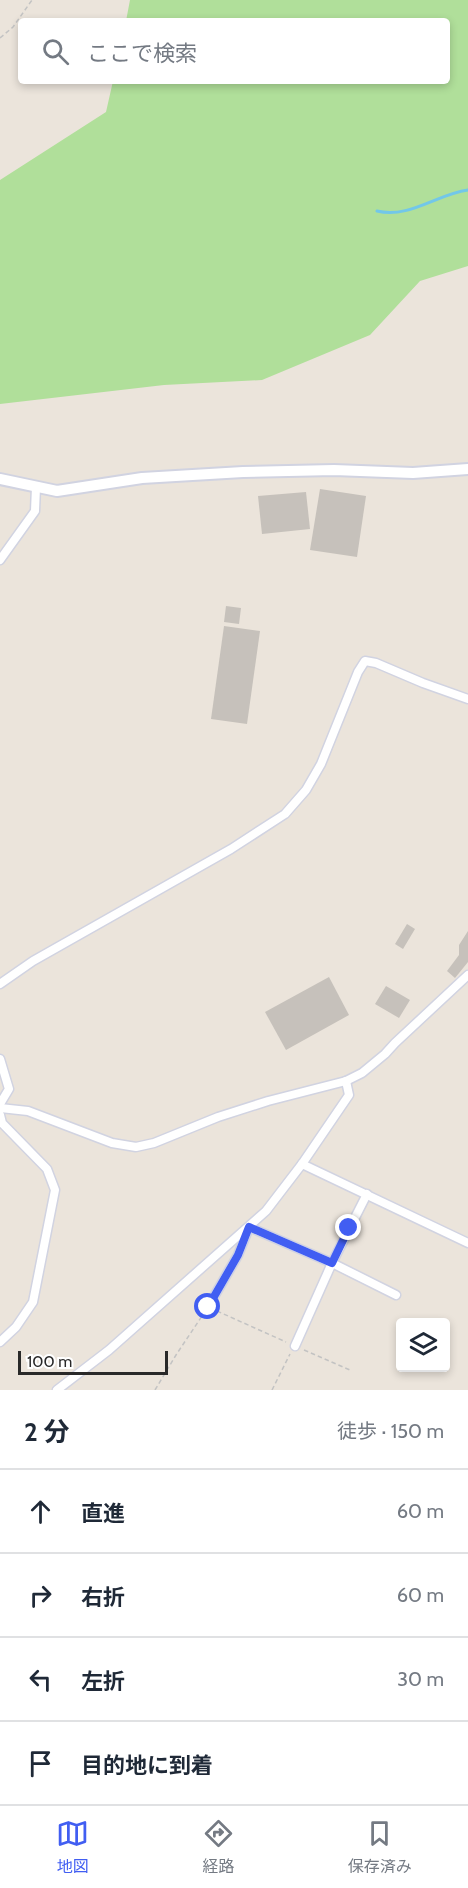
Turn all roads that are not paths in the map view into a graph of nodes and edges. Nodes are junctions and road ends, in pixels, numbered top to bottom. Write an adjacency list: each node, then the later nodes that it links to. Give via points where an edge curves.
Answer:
1 (468, 469): 3 (street, via 413,473 243,472 142,478 57,491)
2 (0, 479): 3 (street)
3 (36, 487): 4 (street, via 35,511)
4 (0, 560)
5 (468, 699): 7 (street, via 365,661 321,764 306,790 285,814)
6 (468, 975): 9 (street, via 385,1054)
7 (0, 984)
8 (0, 1059): 10 (street, via 9,1089)
9 (346, 1081): 10 (street, via 248,1107 136,1147 112,1143 28,1111); 12 (street, via 349,1095)
10 (0, 1106)
11 (0, 1115): 19 (street, via 6,1128 47,1169 55,1190 33,1302)
12 (302, 1164): 13 (street); 14 (street)
13 (367, 1194): 15 (street); 16 (street)
14 (249, 1227): 16 (street); 18 (street); 21 (street, via 109,1350)
15 (468, 1243)
16 (332, 1263): 17 (street); 20 (street)
17 (396, 1295)
18 (208, 1307)
19 (0, 1342)
20 (295, 1346)
21 (57, 1390)

